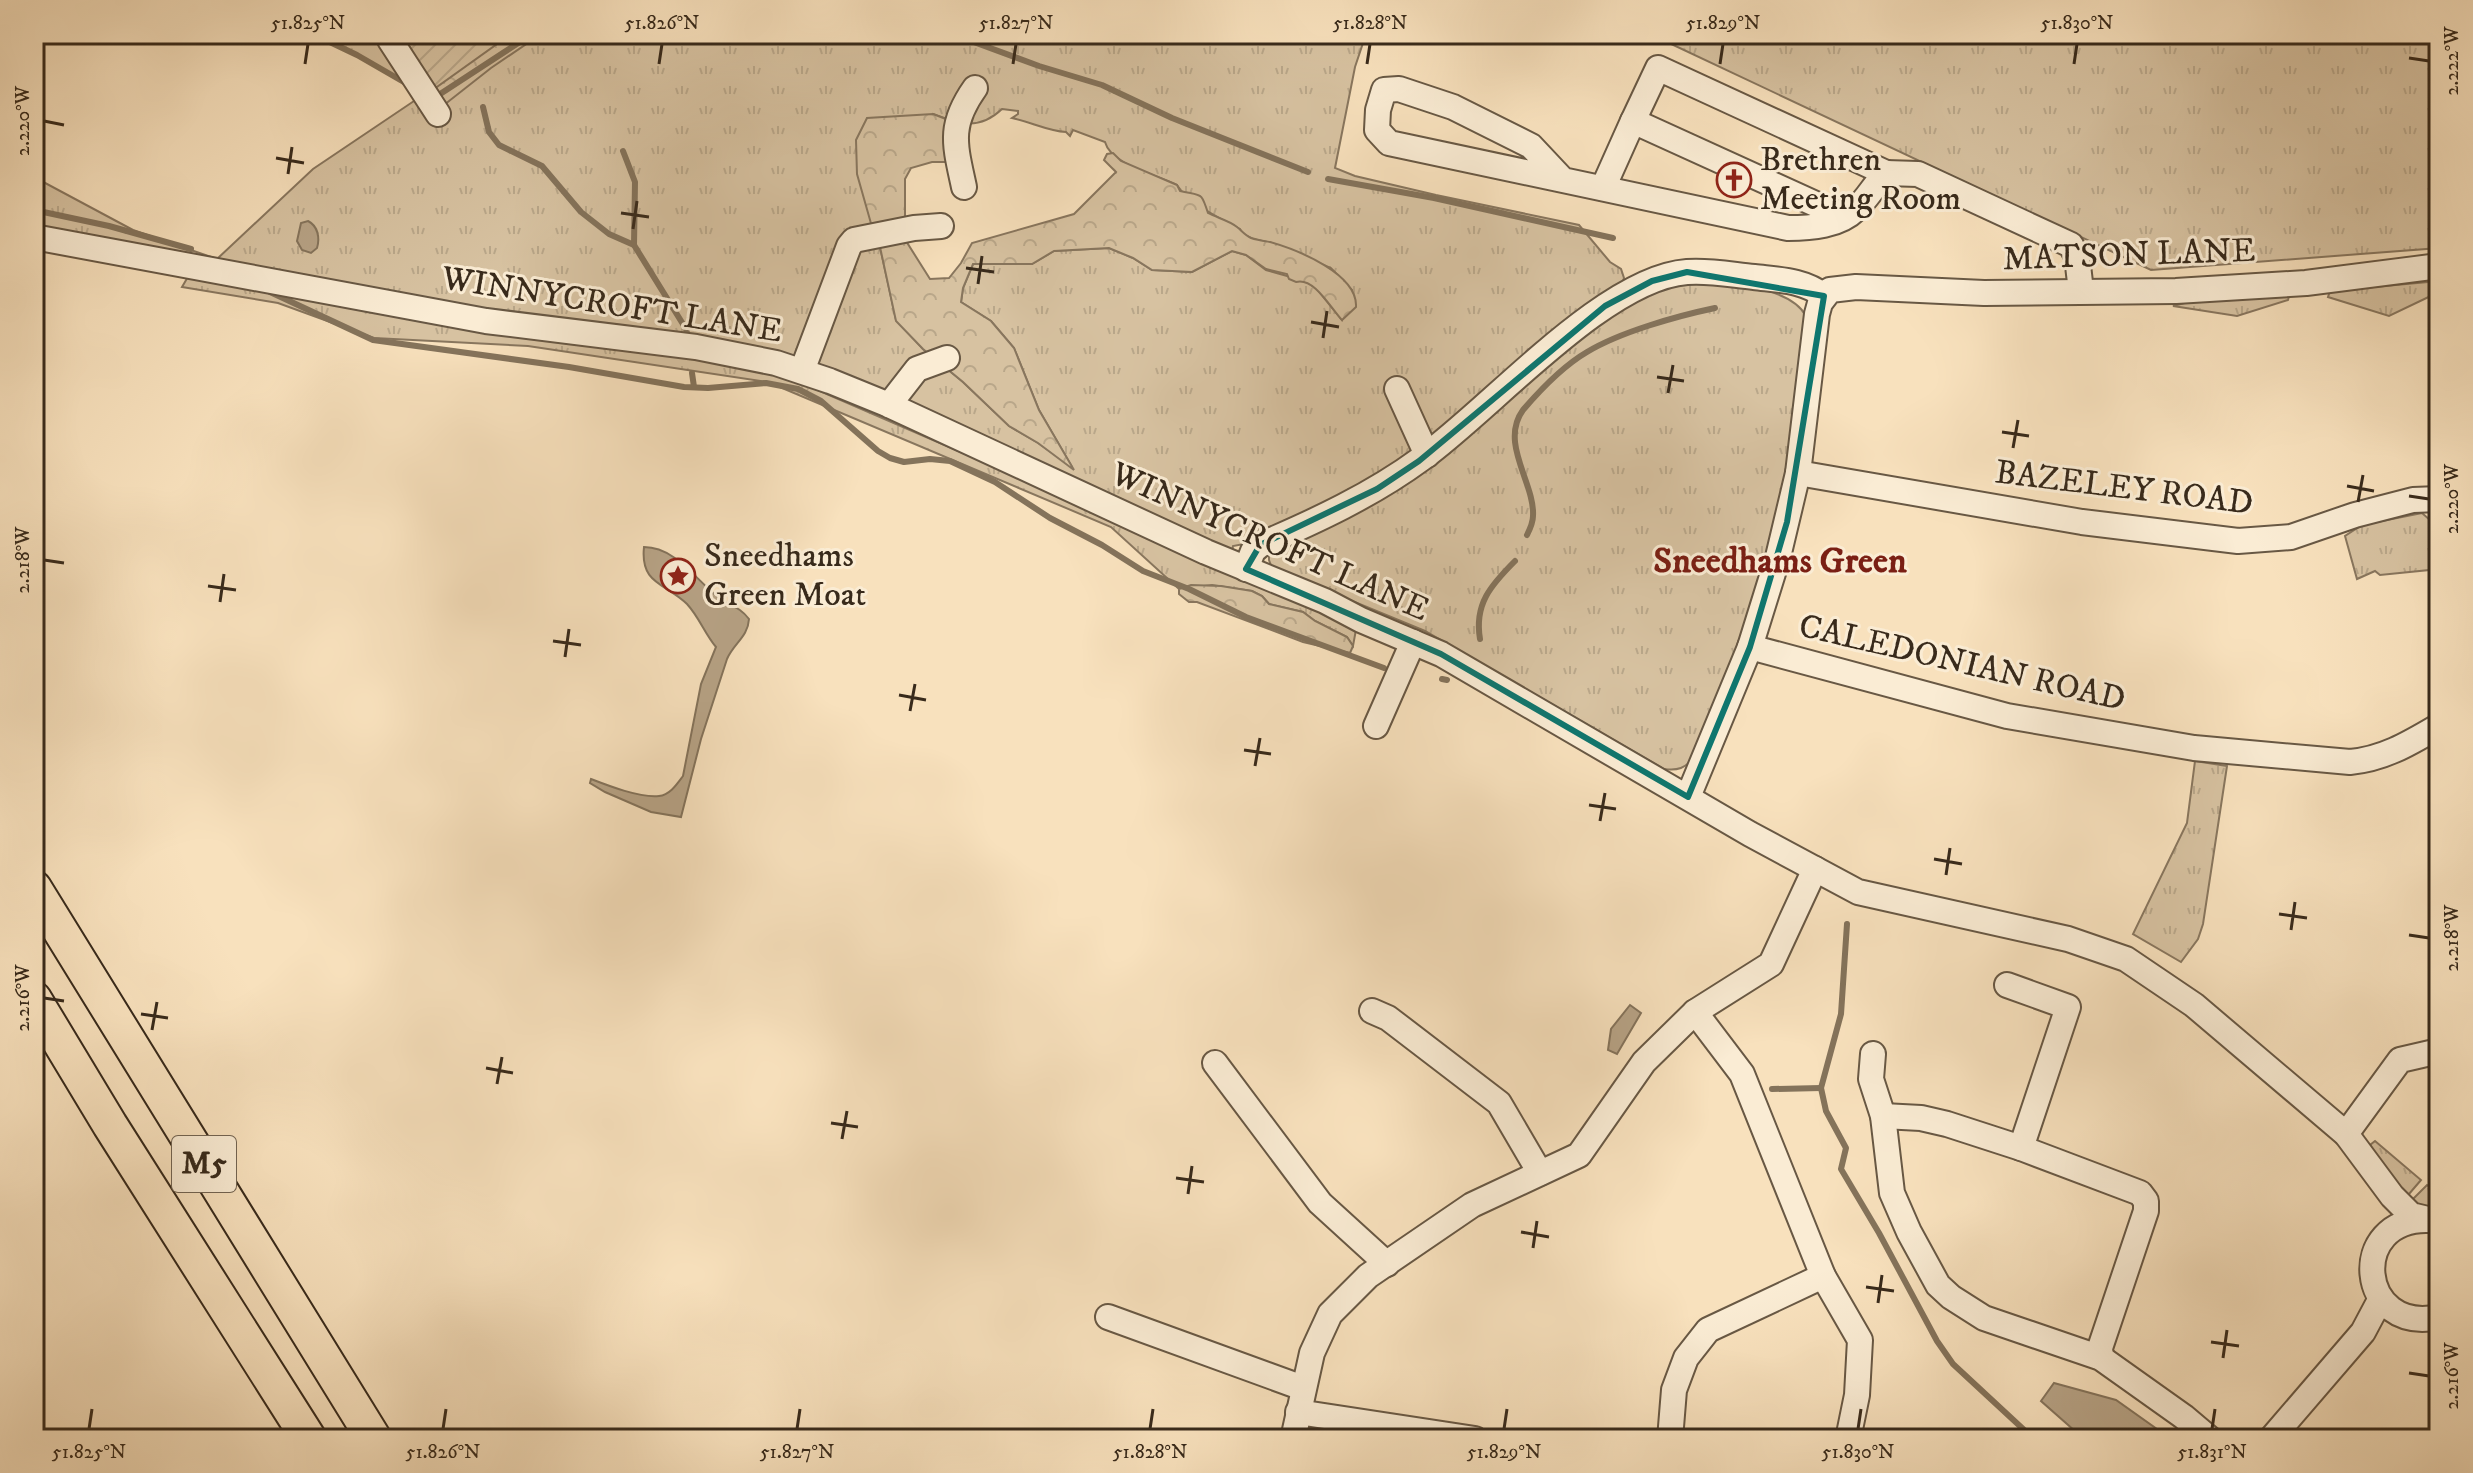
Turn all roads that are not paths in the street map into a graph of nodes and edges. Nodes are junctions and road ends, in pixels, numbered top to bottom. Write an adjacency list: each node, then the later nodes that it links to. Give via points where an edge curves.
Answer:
1 (390, 40): 3 (street)
2 (975, 88): 7 (street, via 956,123)
3 (438, 114)
4 (1633, 121): 5 (street, via 1658,68); 8 (street); 9 (street)
5 (1886, 173): 9 (street); 13 (street, via 1918,174 2071,245)
6 (1562, 179): 6 (street, via 1531,146 1453,107 1399,89 1384,90 1377,130 1389,143); 8 (street)
7 (964, 187)
8 (1603, 188): 9 (street, via 1788,228 1809,228)
9 (1844, 217)
10 (941, 226): 16 (street, via 854,240)
11 (34, 237): 16 (street, WINNYCROFT LANE, via 486,321 696,347)
12 (2439, 266): 13 (street, MATSON LANE, via 2291,284)
13 (2081, 291): 14 (street, MATSON LANE, via 1845,287)
14 (1824, 296): 19 (street, via 1806,285 1733,275 1687,272 1652,281 1605,306); 20 (street, via 1817,314)
15 (947, 358): 18 (street, via 917,369)
16 (802, 371): 18 (street, WINNYCROFT LANE)
17 (1397, 389): 19 (street)
18 (889, 405): 22 (street, WINNYCROFT LANE)
19 (1427, 455): 22 (street, via 1377,489 1260,545)
20 (1798, 473): 21 (street, BAZELEY ROAD, via 2082,522 2238,541 2291,537 2413,500); 24 (street)
21 (2439, 499)
22 (1246, 569): 23 (street, WINNYCROFT LANE)
23 (1413, 642): 25 (street); 27 (street, WINNYCROFT LANE)
24 (1750, 647): 26 (street, CALEDONIAN ROAD, via 2007,716 2233,753 2364,761); 27 (street)
25 (1376, 726)
26 (2439, 726)
27 (1688, 797): 28 (street, WINNYCROFT LANE)
28 (1815, 869): 33 (street, via 1771,964); 38 (street, WINNYCROFT LANE, via 1858,892 2068,939 2126,959 2194,1005)
29 (34, 888): 52 (highway, M5)
30 (2007, 985): 39 (street, via 2068,1007)
31 (34, 999): 51 (highway, M5)
32 (1372, 1011): 41 (street, via 1499,1103)
33 (1695, 1012): 41 (street, via 1644,1062 1579,1155); 45 (street, via 1742,1074)
34 (2439, 1051): 38 (street, via 2400,1060)
35 (1873, 1054): 37 (street, via 1871,1079)
36 (1215, 1063): 44 (street, via 1320,1203)
37 (1883, 1116): 39 (street, via 1947,1124); 49 (street, via 1892,1193 1938,1285 1984,1318)
38 (2346, 1134): 40 (street, WINNYCROFT LANE)
39 (2021, 1148): 49 (street, via 2140,1193 2146,1201)
40 (2368, 1164): 42 (street, WINNYCROFT LANE, via 2411,1215); 43 (street, WINNYCROFT LANE)
41 (1540, 1173): 44 (street, via 1472,1205)
42 (2436, 1221): 43 (street, via 2415,1219)
43 (2386, 1234): 46 (street, via 2376,1248 2372,1281)
44 (1387, 1264): 50 (street, via 1330,1314 1312,1353)
45 (1823, 1276): 55 (street, via 1708,1330 1686,1358 1674,1390); 56 (street, via 1860,1340)
46 (2390, 1307): 48 (street, via 2412,1320); 58 (street)
47 (1108, 1317): 50 (street)
48 (2439, 1317)
49 (2101, 1358): 57 (street)
50 (1300, 1400): 53 (street); 54 (street)
51 (309, 1439)
52 (374, 1439)
53 (1293, 1439)
54 (1475, 1439)
55 (1670, 1439)
56 (1848, 1439)
57 (2210, 1439)
58 (2271, 1439)

